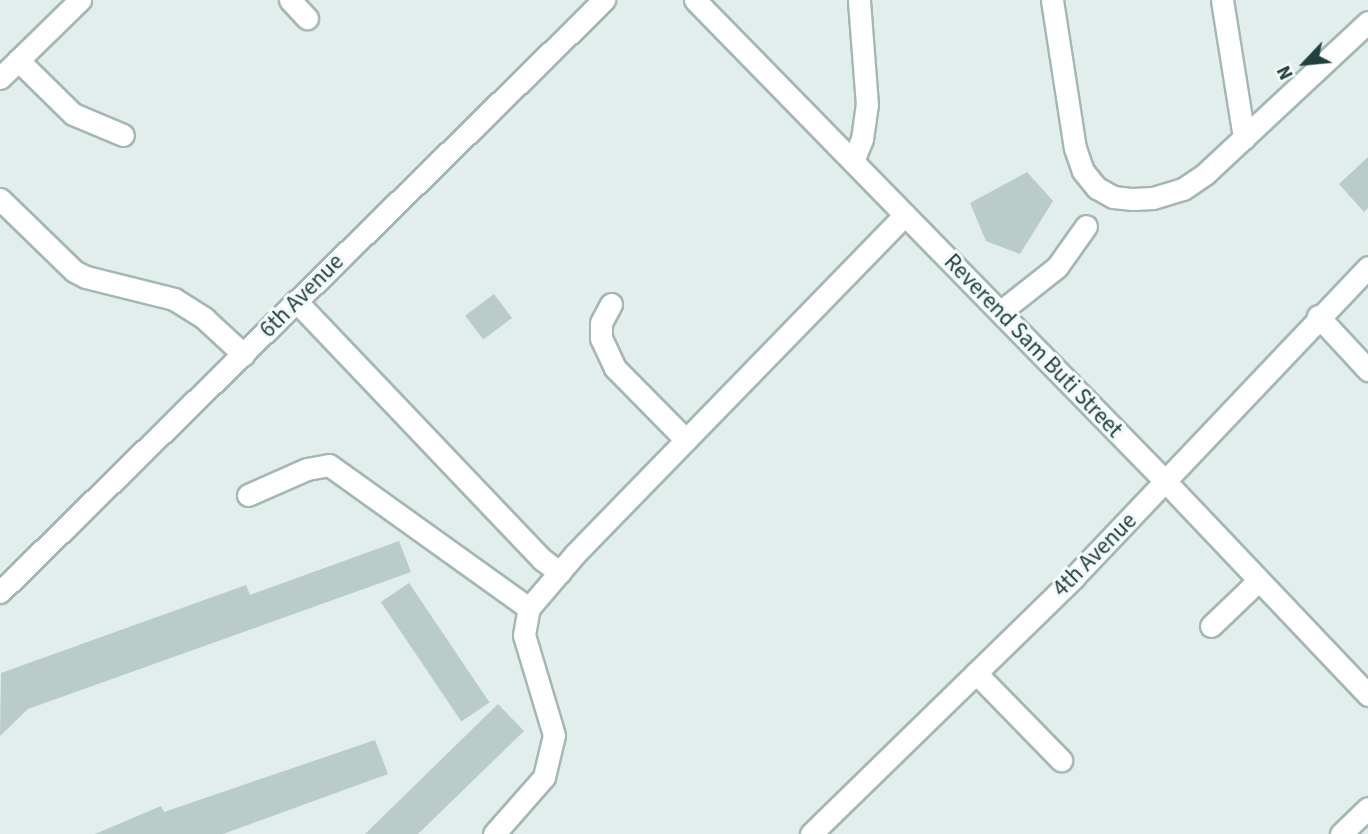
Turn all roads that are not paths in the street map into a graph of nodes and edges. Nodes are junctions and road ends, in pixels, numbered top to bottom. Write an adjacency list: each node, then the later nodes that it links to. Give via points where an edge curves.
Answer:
1 (80, 0): 10 (street)
2 (290, 0): 8 (street)
3 (604, 0): 19 (street, 6th Avenue)
4 (695, 0): 14 (street, Reverend Sam Buti Street)
5 (859, 0): 14 (street, via 867,104)
6 (1052, 0): 13 (street, via 1075,148 1083,171 1097,188 1113,197 1133,199 1183,188)
7 (1222, 0): 13 (street)
8 (307, 18)
9 (1368, 22): 13 (street)
10 (19, 60): 11 (street); 12 (street, via 73,114)
11 (0, 78)
12 (123, 135)
13 (1244, 138)
14 (853, 161): 16 (street, Reverend Sam Buti Street)
15 (0, 199): 23 (street, via 74,271 174,299 204,318)
16 (905, 215): 21 (street, Reverend Sam Buti Street); 25 (street)
17 (1086, 226): 21 (street, via 1058,267)
18 (1367, 269): 22 (street, 4th Avenue)
19 (296, 301): 23 (street, 6th Avenue); 28 (street, via 543,561)
20 (611, 304): 25 (street, via 601,330 615,368)
21 (1000, 312): 26 (street, Reverend Sam Buti Street)
22 (1318, 316): 24 (street); 26 (street, 4th Avenue)
23 (244, 355): 30 (street, 6th Avenue)
24 (1368, 370)
25 (686, 440): 28 (street)
26 (1167, 482): 29 (street, Reverend Sam Buti Street); 33 (street, 4th Avenue)
27 (248, 495): 31 (street, via 329,465)
28 (560, 573): 31 (street)
29 (1258, 581): 32 (street); 34 (street, Reverend Sam Buti Street)
30 (0, 592)
31 (529, 608): 37 (street, via 524,635 554,735 544,777)
32 (1212, 626)
33 (976, 673): 35 (street); 38 (street, 4th Avenue)
34 (1368, 695)
35 (1060, 760)
36 (1368, 808): 39 (street)
37 (495, 834)
38 (811, 834)
39 (1341, 834)

